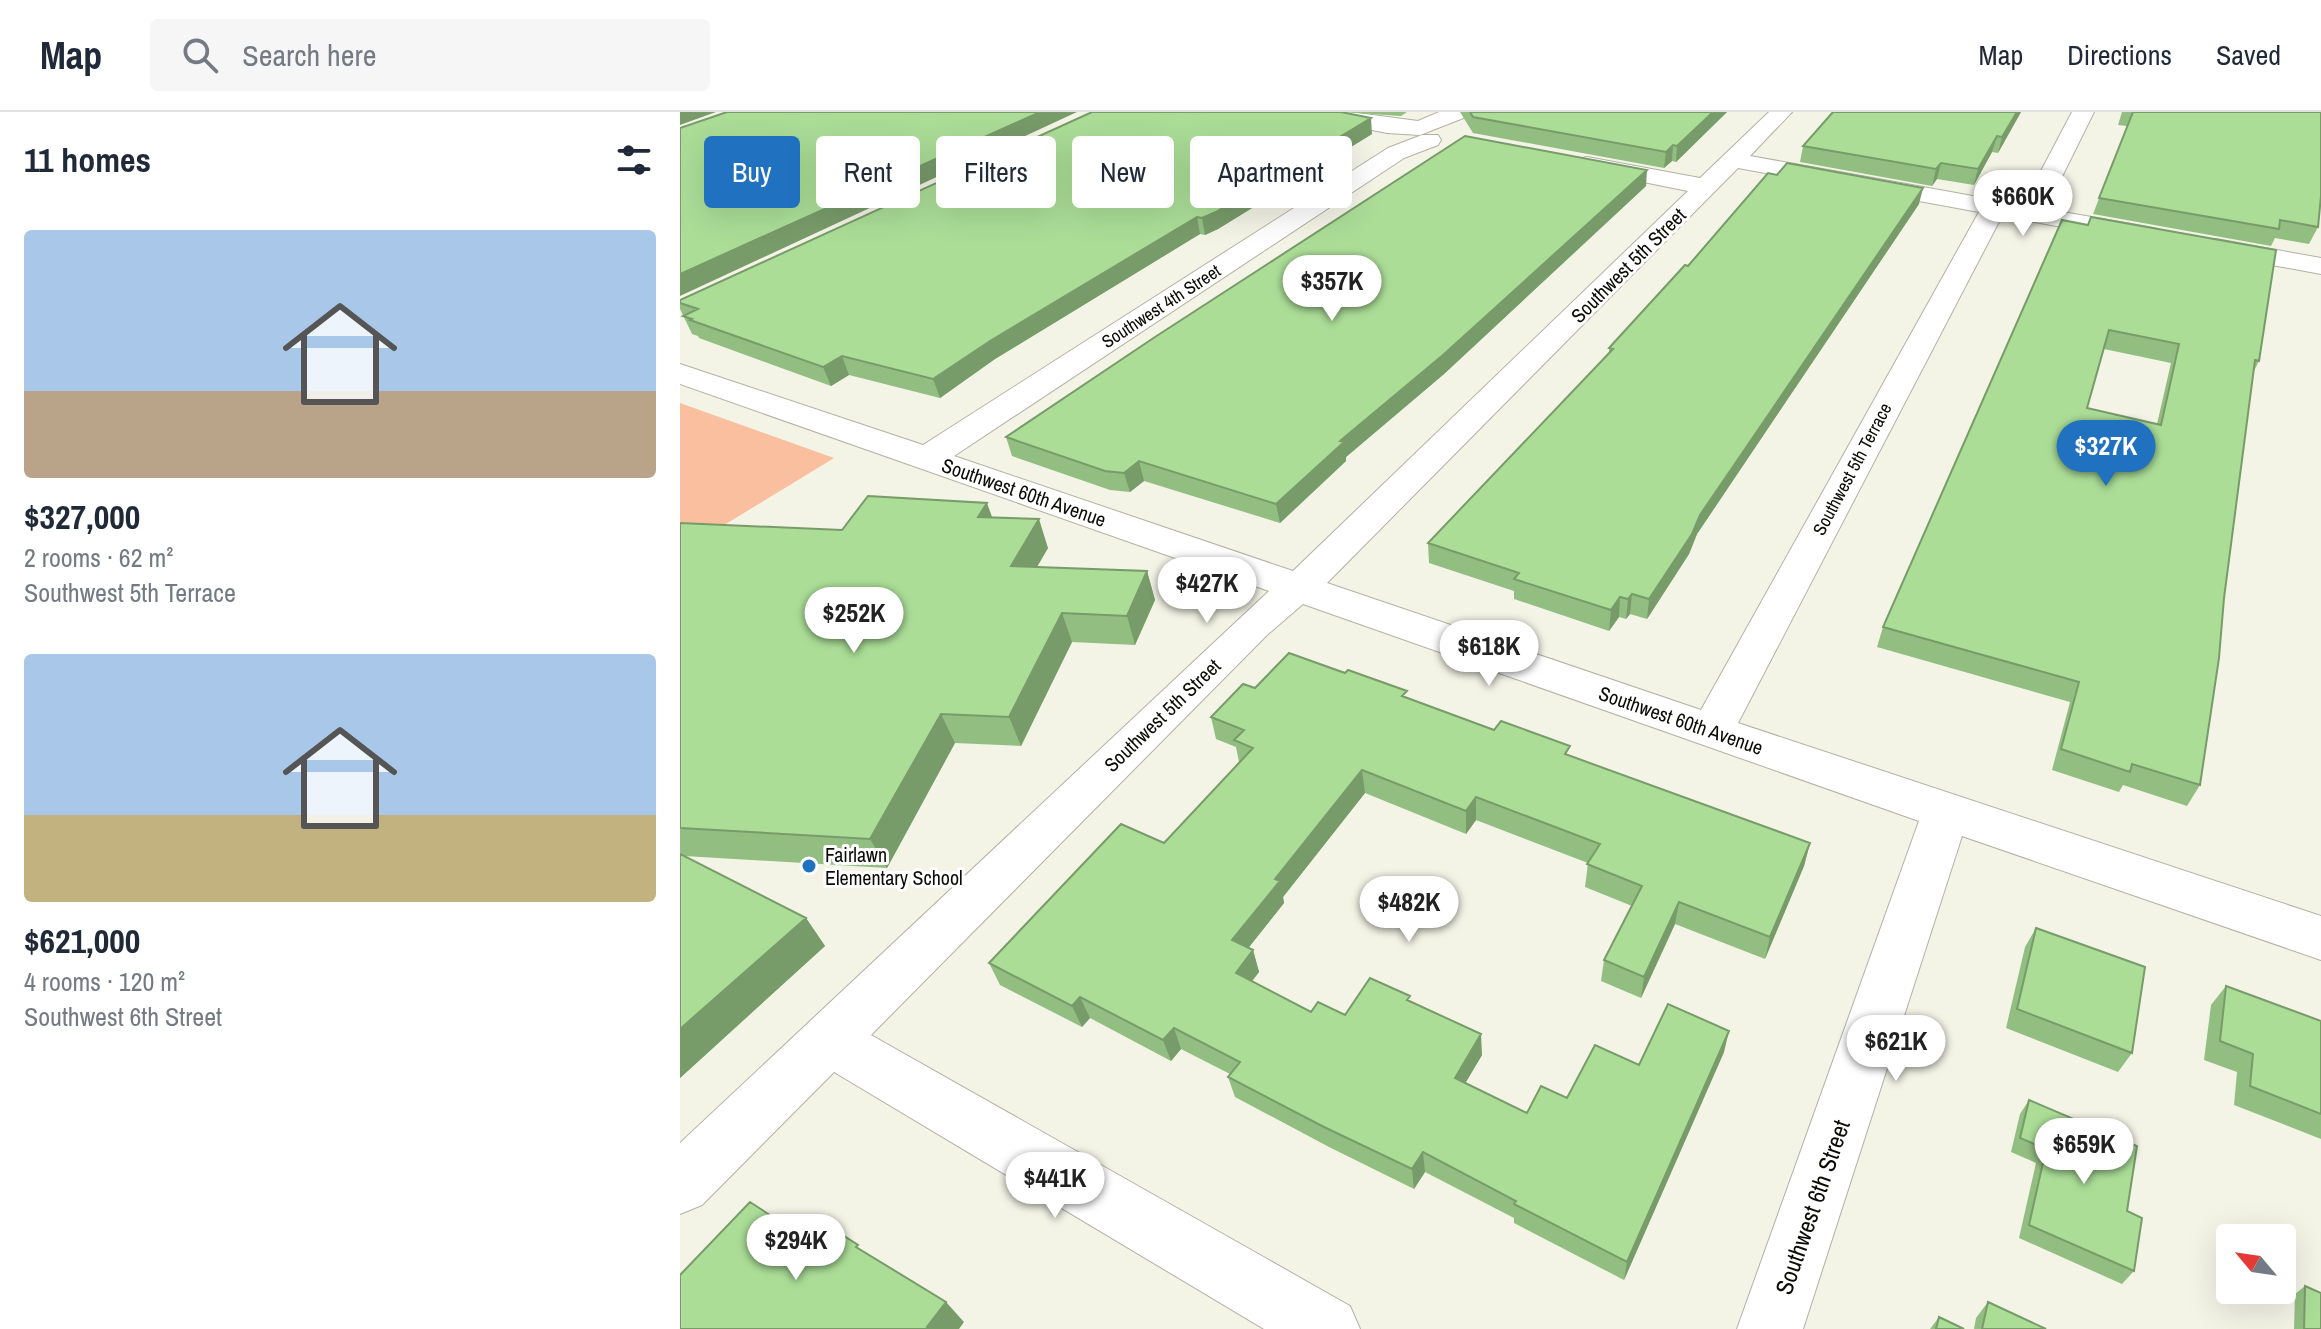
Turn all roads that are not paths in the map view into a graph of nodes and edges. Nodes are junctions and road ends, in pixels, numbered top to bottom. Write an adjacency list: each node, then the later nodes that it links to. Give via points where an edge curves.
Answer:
1 (1316, 112): 4 (street)
2 (1781, 112): 6 (street, Southwest 5th Street)
3 (2083, 112): 8 (street)
4 (1429, 132): 13 (street, Southwest 4th Street)
5 (1569, 161): 6 (street)
6 (1720, 174): 7 (street); 14 (street, Southwest 5th Street)
7 (1994, 208): 8 (street); 15 (street, Southwest 5th Terrace)
8 (2031, 214): 9 (street)
9 (2168, 239)
10 (2199, 244): 11 (street)
11 (2321, 266)
12 (680, 373): 13 (street, Southwest 60th Avenue)
13 (927, 458): 14 (street, Southwest 60th Avenue)
14 (1297, 588): 15 (street, Southwest 60th Avenue); 18 (street, Southwest 5th Street)
15 (1711, 731): 16 (street, Southwest 60th Avenue)
16 (1946, 812): 17 (street, Southwest 60th Avenue); 21 (street, Southwest 6th Street)
17 (2321, 938)
18 (827, 1039): 19 (street, Southwest 5th Street); 20 (street)
19 (680, 1184)
20 (1327, 1329)
21 (1770, 1329)

